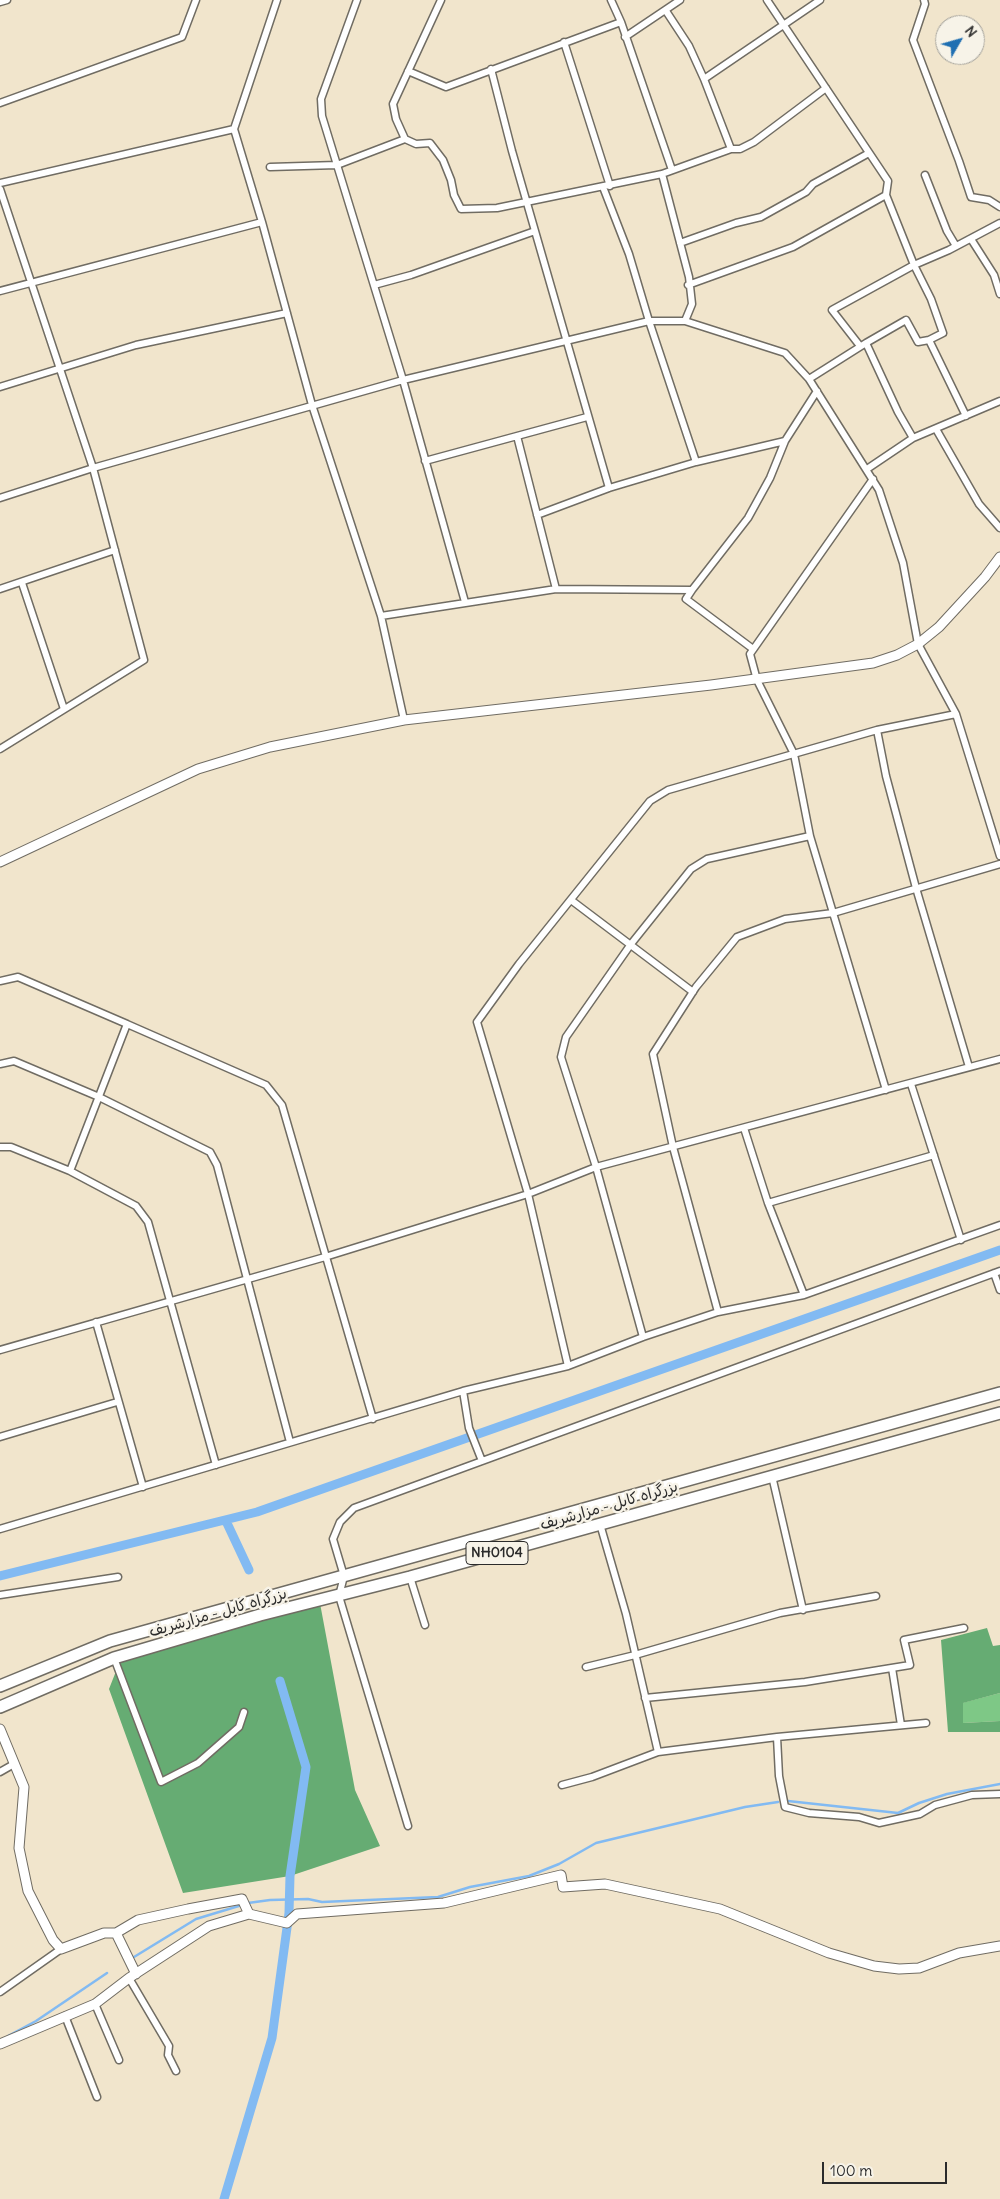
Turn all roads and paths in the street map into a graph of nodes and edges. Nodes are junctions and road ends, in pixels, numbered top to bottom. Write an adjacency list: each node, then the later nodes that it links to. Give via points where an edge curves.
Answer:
1 (7, 0): 11 (street)
2 (196, 0): 21 (street, via 182,37)
3 (277, 0): 22 (street)
4 (357, 0): 26 (street, via 322,99 322,116)
5 (441, 0): 18 (street)
6 (611, 0): 13 (street)
7 (680, 0): 12 (street)
8 (767, 0): 14 (street)
9 (820, 0): 14 (street)
10 (924, 0): 37 (street, via 913,40 971,198 989,200)
11 (0, 2)
12 (666, 11): 15 (street); 19 (street, via 683,35)
13 (621, 22): 15 (street); 16 (street)
14 (784, 25): 19 (street); 20 (street)
15 (626, 37): 28 (street)
16 (564, 42): 17 (street); 32 (street)
17 (491, 69): 18 (street, via 446,86); 36 (street)
18 (408, 71): 23 (street, via 393,104)
19 (704, 79): 24 (street)
20 (826, 88): 24 (street, via 754,142 740,149); 25 (street)
21 (0, 103)
22 (234, 129): 31 (street); 38 (street)
23 (405, 139): 26 (street); 36 (street, via 416,144 430,143 443,160 461,209 497,208)
24 (731, 149): 28 (street)
25 (869, 153): 35 (street, via 888,181); 42 (street, via 760,217)
26 (337, 165): 27 (street); 46 (street)
27 (270, 167)
28 (672, 170): 29 (street)
29 (662, 174): 32 (street); 42 (street)
30 (925, 174): 43 (street)
31 (0, 183)
32 (610, 186): 33 (street)
33 (603, 187): 36 (street); 51 (street, via 629,254)
34 (1, 194): 45 (street)
35 (886, 195): 44 (street); 47 (street, via 793,248)
36 (527, 202): 40 (street)
37 (1000, 207)
38 (262, 222): 45 (street); 50 (street)
39 (1000, 223): 41 (street)
40 (535, 231): 46 (street); 53 (street)
41 (971, 239): 43 (street); 49 (street, via 994,275)
42 (680, 243): 47 (street)
43 (956, 246): 44 (street)
44 (914, 266): 54 (street, via 943,333); 55 (street, via 832,310)
45 (31, 282): 48 (street); 56 (street)
46 (374, 285): 58 (street)
47 (688, 285): 52 (street, via 692,304)
48 (0, 291)
49 (1000, 294)
50 (287, 312): 56 (street, via 136,346); 62 (street)
51 (649, 321): 52 (street); 53 (street); 70 (street)
52 (685, 321): 57 (street, via 785,352)
53 (567, 340): 58 (street); 64 (street)
54 (929, 340): 55 (street, via 918,342 906,320); 63 (street)
55 (863, 344): 57 (street); 67 (street)
56 (60, 368): 59 (street); 71 (street)
57 (809, 379): 60 (street)
58 (402, 380): 62 (street); 69 (street)
59 (0, 387)
60 (816, 391): 68 (street); 72 (street)
61 (1000, 401): 63 (street)
62 (312, 405): 71 (street); 85 (street)
63 (966, 416): 65 (street)
64 (587, 417): 66 (street); 74 (street)
65 (936, 429): 67 (street); 77 (street, via 979,504)
66 (517, 436): 69 (street); 76 (street)
67 (913, 438): 72 (street)
68 (785, 441): 70 (street); 83 (street, via 770,478 748,518)
69 (425, 462): 84 (street)
70 (696, 462): 74 (street)
71 (92, 468): 75 (street); 78 (street)
72 (867, 469): 73 (street)
73 (873, 479): 86 (street, via 903,563); 87 (street)
74 (609, 488): 76 (street)
75 (0, 498)
76 (537, 515): 82 (street)
77 (1000, 528)
78 (114, 550): 80 (street); 89 (street, via 144,660)
79 (1000, 557): 86 (street, via 939,627)
80 (22, 583): 81 (street); 89 (street)
81 (0, 589)
82 (556, 589): 83 (street); 84 (street)
83 (692, 590): 87 (street, via 686,599)
84 (465, 602): 85 (street)
85 (381, 616): 91 (street)
86 (918, 644): 88 (street, via 873,663); 90 (street)
87 (754, 649): 88 (street, via 750,654)
88 (757, 680): 91 (street); 94 (street)
89 (64, 709): 93 (street)
90 (956, 714): 92 (street); 96 (street)
91 (404, 720): 97 (street, via 270,747 198,769)
92 (877, 730): 94 (street); 99 (street)
93 (0, 749)
94 (794, 754): 95 (street); 100 (street, via 668,790 650,801)
95 (810, 836): 101 (street); 102 (street, via 707,859 691,869)
96 (1000, 856)
97 (0, 862)
98 (1000, 864): 99 (street)
99 (916, 888): 101 (street); 108 (street)
100 (570, 900): 102 (street); 118 (street, via 477,1022)
101 (833, 913): 104 (street, via 785,918 737,937); 110 (street)
102 (631, 944): 104 (street); 116 (street, via 566,1037 561,1057)
103 (0, 982): 105 (street, via 18,977)
104 (693, 992): 113 (street, via 653,1054)
105 (127, 1024): 111 (street); 122 (street, via 266,1085 282,1105)
106 (1000, 1059): 108 (street)
107 (0, 1064): 111 (street, via 14,1061)
108 (969, 1067): 109 (street)
109 (911, 1084): 110 (street); 115 (street)
110 (886, 1090): 112 (street)
111 (99, 1097): 117 (street); 124 (street, via 210,1152 217,1165)
112 (744, 1128): 113 (street); 119 (street)
113 (673, 1146): 116 (street); 128 (street)
114 (0, 1147): 117 (street, via 11,1147)
115 (934, 1155): 119 (street); 121 (street)
116 (596, 1167): 118 (street); 130 (street)
117 (70, 1171): 127 (street, via 136,1206 148,1222)
118 (528, 1194): 122 (street); 132 (street)
119 (768, 1203): 126 (street)
120 (1000, 1225): 121 (street)
121 (962, 1240): 126 (street)
122 (325, 1257): 124 (street); 137 (street)
123 (997, 1272): 125 (street); 140 (street)
124 (247, 1278): 127 (street); 139 (street)
125 (1000, 1290)
126 (804, 1295): 128 (street)
127 (171, 1300): 129 (street); 141 (street)
128 (718, 1312): 130 (street)
129 (96, 1322): 131 (street); 135 (street)
130 (643, 1337): 132 (street)
131 (0, 1350)
132 (568, 1366): 133 (street)
133 (464, 1391): 137 (street); 140 (street, via 468,1428)
134 (1000, 1393): 146 (highway, بزرگراه کابل - مزارشریف / NH0104)
135 (118, 1402): 138 (street); 143 (street)
136 (1000, 1413): 142 (highway, بزرگراه کابل - مزارشریف / NH0104)
137 (373, 1419): 139 (street)
138 (0, 1437)
139 (290, 1442): 141 (street)
140 (482, 1461): 146 (street, via 354,1508 340,1522 333,1539)
141 (216, 1465): 143 (street)
142 (772, 1476): 144 (highway, بزرگراه کابل - مزارشریف / NH0104); 152 (street)
143 (142, 1487): 145 (street)
144 (600, 1524): 148 (highway, بزرگراه کابل - مزارشریف / NH0104); 155 (street)
145 (0, 1529)
146 (344, 1576): 150 (street); 159 (highway, بزرگراه کابل - مزارشریف / NH0104, via 110,1641)
147 (118, 1577): 149 (street)
148 (410, 1577): 150 (highway, بزرگراه کابل - مزارشریف / NH0104); 153 (street)
149 (0, 1595)
150 (339, 1596): 156 (highway, بزرگراه کابل - مزارشریف / NH0104, via 260,1615); 172 (street)
151 (876, 1596): 152 (street)
152 (803, 1610): 155 (street, via 780,1613)
153 (425, 1625)
154 (964, 1628): 158 (street, via 904,1640 910,1665)
155 (635, 1655): 157 (street); 160 (street)
156 (114, 1658): 161 (highway, بزرگراه کابل - مزارشریف / NH0104); 162 (street, via 161,1782 198,1763 239,1727)
157 (586, 1667)
158 (892, 1668): 160 (street, via 805,1682); 164 (street)
159 (0, 1686)
160 (645, 1698): 167 (street)
161 (0, 1707)
162 (244, 1712)
163 (926, 1723): 164 (street)
164 (901, 1725): 166 (street)
165 (0, 1729): 168 (street)
166 (777, 1737): 167 (street); 171 (street, via 779,1776 786,1807 801,1811 859,1817 879,1823 920,1814 935,1805 972,1795)
167 (658, 1752): 170 (street)
168 (14, 1764): 169 (street); 176 (street, via 24,1787 19,1848 28,1891)
169 (0, 1772)
170 (562, 1786)
171 (1000, 1794)
172 (408, 1826)
173 (246, 1908): 174 (street, via 242,1899 188,1909 138,1920); 175 (street, via 287,1923 297,1914 444,1903 561,1875 563,1887 605,1884 720,1909 829,1953 874,1966 919,1968 959,1953); 177 (street, via 209,1926)
174 (116, 1933): 176 (street, via 104,1933); 177 (street)
175 (1000, 1946)
176 (61, 1950): 178 (street)
177 (133, 1976): 179 (street); 183 (street, via 169,2046 168,2055)
178 (0, 1992)
179 (95, 2004): 180 (street); 182 (street)
180 (65, 2016): 181 (street); 184 (street)
181 (0, 2044)
182 (119, 2060)
183 (176, 2071)
184 (97, 2096)

